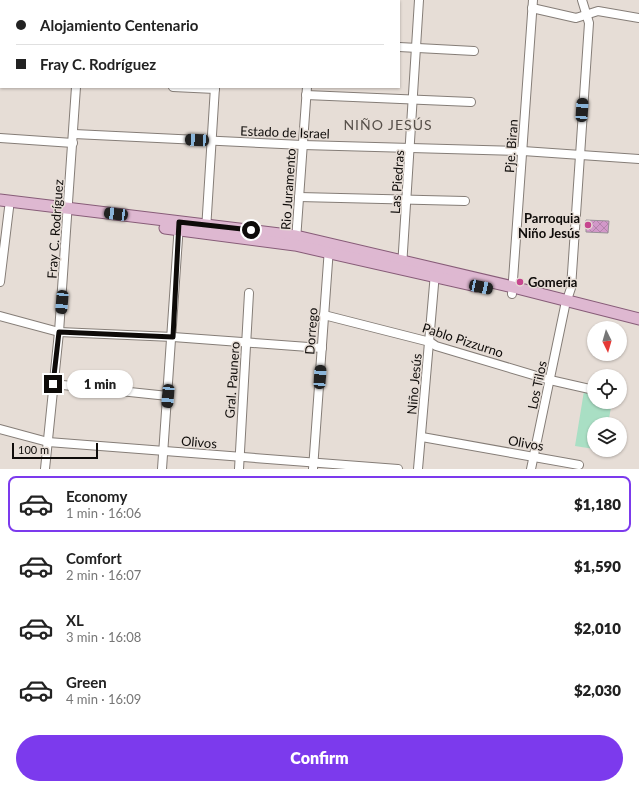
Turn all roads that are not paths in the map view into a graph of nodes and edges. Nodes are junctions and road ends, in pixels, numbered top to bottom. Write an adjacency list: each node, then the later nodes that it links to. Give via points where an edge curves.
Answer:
1 (419, 0): 7 (street, Las Piedras)
2 (582, 0): 4 (street)
3 (533, 4): 4 (street, via 576,18); 20 (street, Pje. Biran)
4 (588, 15): 5 (street, via 598,12); 21 (street, Los Tilos)
5 (639, 18)
6 (400, 47): 7 (street)
7 (416, 48): 8 (street); 12 (street, Las Piedras)
8 (474, 51)
9 (76, 88): 14 (street, Fray C. Rodríguez)
10 (215, 88): 16 (street)
11 (306, 91): 12 (street); 18 (street, Rio Juramento)
12 (414, 98): 13 (street); 19 (street, Las Piedras)
13 (471, 102)
14 (74, 134): 16 (street, Estado de Israel); 17 (street, Fray C. Rodríguez)
15 (0, 138): 17 (street)
16 (212, 141): 18 (street, Estado de Israel); 30 (street)
17 (73, 142): 28 (street, Fray C. Rodríguez)
18 (303, 145): 19 (street, Estado de Israel); 23 (street, Rio Juramento)
19 (411, 148): 20 (street, Estado de Israel); 25 (street, Las Piedras)
20 (523, 151): 21 (street, Estado de Israel); 36 (street, Pje. Biran)
21 (579, 154): 22 (street, Estado de Israel); 38 (street, Los Tilos, via 571,288)
22 (639, 158)
23 (299, 197): 25 (street); 31 (street, Rio Juramento)
24 (0, 200): 28 (main road)
25 (407, 201): 26 (street); 33 (street, Las Piedras)
26 (465, 201)
27 (5, 207): 28 (main road); 35 (street)
28 (69, 211): 29 (main road); 43 (street, Fray C. Rodríguez)
29 (179, 226): 30 (main road); 44 (street)
30 (206, 229): 31 (main road)
31 (296, 241): 32 (main road)
32 (329, 248): 33 (main road); 39 (street, Dorrego)
33 (403, 265): 34 (main road)
34 (435, 273): 36 (main road); 45 (street, Niño Jesús)
35 (0, 282)
36 (513, 290): 38 (main road)
37 (249, 293): 46 (street, Gral. Paunero)
38 (566, 303): 41 (main road); 42 (main road); 48 (street, Los Tilos)
39 (324, 315): 45 (street, Pablo Pizzurno); 47 (street, Dorrego)
40 (0, 316): 43 (street)
41 (639, 319)
42 (639, 325)
43 (59, 332): 44 (street); 49 (street, Fray C. Rodríguez)
44 (173, 337): 46 (street); 51 (street)
45 (430, 342): 48 (street, Pablo Pizzurno, via 436,346); 53 (street, Niño Jesús)
46 (247, 343): 47 (street); 57 (street, Gral. Paunero)
47 (322, 348): 59 (street, Dorrego)
48 (550, 380): 50 (street, Pablo Pizzurno); 56 (street, Los Tilos)
49 (53, 384): 51 (street); 54 (street, Fray C. Rodríguez)
50 (587, 388)
51 (168, 396): 55 (street)
52 (0, 429): 54 (street, Olivos)
53 (422, 437): 56 (street, Olivos); 64 (street, Niño Jesús)
54 (48, 442): 55 (street, Olivos); 60 (street, Fray C. Rodríguez)
55 (163, 451): 57 (street, Olivos); 61 (street)
56 (534, 456): 58 (street, Olivos); 65 (street, Los Tilos)
57 (239, 458): 59 (street, Olivos); 62 (street, Gral. Paunero)
58 (579, 465)
59 (314, 466): 63 (street, Olivos)
60 (45, 469)
61 (162, 469)
62 (239, 469)
63 (398, 469)
64 (418, 469)
65 (531, 469)

